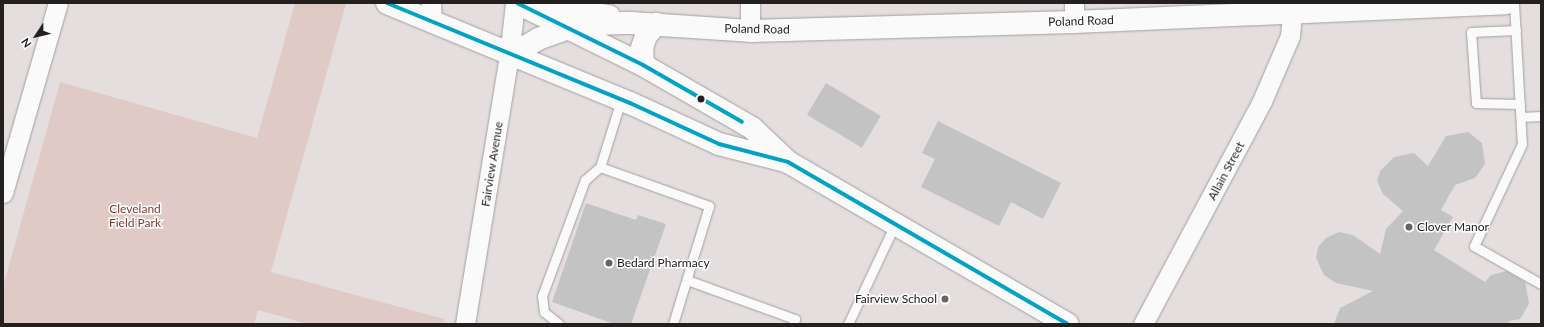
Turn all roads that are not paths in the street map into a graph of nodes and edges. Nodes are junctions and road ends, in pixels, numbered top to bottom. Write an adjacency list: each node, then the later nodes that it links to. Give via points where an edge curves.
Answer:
1 (58, 3): 23 (street)
2 (387, 3): 10 (street)
3 (516, 3): 12 (street); 15 (street, Fairview Avenue)
4 (524, 3): 11 (street, Poland Road)
5 (750, 3): 14 (street)
6 (1506, 3): 9 (street, Poland Road)
7 (1514, 3): 13 (lane)
8 (1074, 12): 9 (street, Poland Road); 14 (street, Poland Road)
9 (1292, 12): 33 (street, Allain Street, via 1290,36 1262,101)
10 (432, 13): 15 (street)
11 (656, 24): 12 (street, Poland Road, via 595,24); 14 (street, Poland Road); 16 (street, via 646,36 642,48)
12 (568, 28): 15 (street, Poland Road, via 538,39); 16 (street)
13 (1516, 30): 18 (lane); 18 (lane, via 1471,32 1476,103)
14 (750, 31)
15 (509, 56): 17 (street); 28 (street, Fairview Avenue)
16 (643, 65): 21 (street, via 752,128)
17 (621, 100): 21 (street, via 719,144); 22 (lane)
18 (1520, 104): 20 (lane)
19 (1541, 116): 20 (lane)
20 (1521, 117): 26 (lane, via 1522,144 1474,246)
21 (788, 162): 24 (street)
22 (600, 167): 25 (lane, via 709,206); 29 (lane, via 585,180 542,296 544,312)
23 (3, 193)
24 (895, 224): 27 (street); 32 (lane)
25 (687, 280): 30 (lane); 31 (lane, via 795,319)
26 (1541, 284)
27 (1065, 323)
28 (465, 324)
29 (559, 324)
30 (673, 324)
31 (793, 324)
32 (848, 324)
33 (1143, 324)

